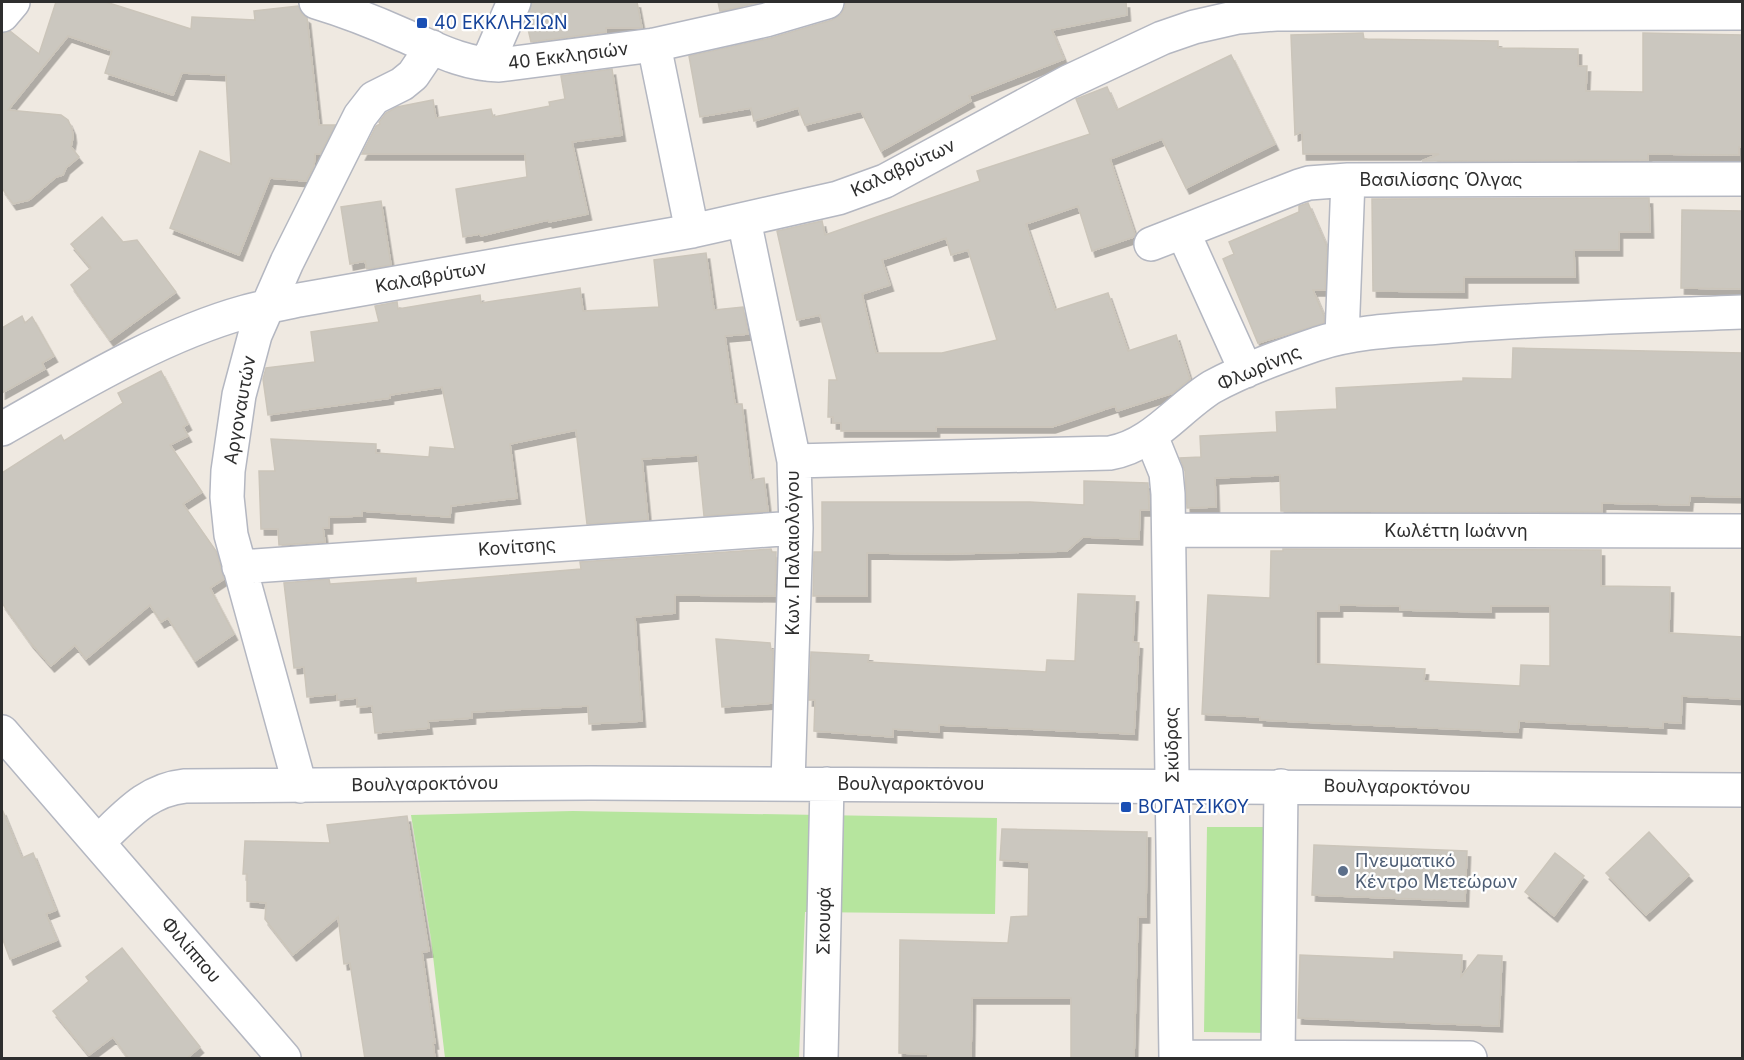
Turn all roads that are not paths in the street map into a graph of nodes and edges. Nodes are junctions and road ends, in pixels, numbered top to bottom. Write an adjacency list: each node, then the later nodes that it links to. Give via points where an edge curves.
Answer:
1 (13, 2): 6 (street)
2 (316, 2): 8 (street, 40 Εκκλησιών)
3 (514, 2): 9 (street)
4 (827, 2): 7 (street, 40 Εκκλησιών)
5 (1743, 13): 12 (street, Καλαβρύτων, via 1238,17 1194,27 1133,50 867,188)
6 (2, 15)
7 (654, 45): 9 (street, 40 Εκκλησιών); 13 (street)
8 (432, 47): 9 (street, 40 Εκκλησιών, via 458,59); 16 (street, Αργοναυτών, via 413,75 374,98 360,116)
9 (487, 64)
10 (1743, 179): 11 (street, Βασιλίσσης Όλγας)
11 (1348, 180): 14 (street, Βασιλίσσης Όλγας, via 1299,186); 18 (street)
12 (744, 220): 13 (street, Καλαβρύτων); 22 (street, Κων. Παλαιολόγου)
13 (692, 231): 16 (street, Καλαβρύτων)
14 (1183, 232): 15 (street, Βασιλίσσης Όλγας); 19 (street)
15 (1151, 244)
16 (266, 306): 20 (street, Καλαβρύτων, via 215,322 145,352); 26 (street, Αργοναυτών, via 239,395 228,471 228,515)
17 (1743, 312): 18 (street, Φλωρίνης, via 1490,323)
18 (1342, 337): 19 (street, Φλωρίνης)
19 (1246, 371): 21 (street, Φλωρίνης, via 1212,388)
20 (2, 429)
21 (1150, 436): 22 (street, Φλωρίνης, via 1110,453); 24 (street, Σκύδρας, via 1168,482)
22 (794, 461): 23 (street, Κων. Παλαιολόγου)
23 (796, 528): 26 (street, Κονίτσης); 28 (street, Κων. Παλαιολόγου)
24 (1169, 530): 25 (street, Κωλέττη Ιωάννη); 30 (street, Σκύδρας)
25 (1743, 531)
26 (239, 567): 31 (street, Αργοναυτών)
27 (2, 732): 34 (street, Φιλίππου)
28 (788, 783): 29 (street, Βουλγαροκτόνου); 31 (street, Βουλγαροκτόνου)
29 (827, 783): 30 (street, Βουλγαροκτόνου); 38 (street, Σκουφά)
30 (1173, 785): 32 (street, Βουλγαροκτόνου); 35 (street, Σκύδρας)
31 (300, 786): 34 (street, Βουλγαροκτόνου, via 171,788 153,794)
32 (1281, 786): 33 (street, Βουλγαροκτόνου); 36 (street)
33 (1743, 790)
34 (98, 843): 37 (street, Φιλίππου)
35 (1176, 1058): 36 (street)
36 (1278, 1058): 39 (street)
37 (284, 1059)
38 (821, 1059)
39 (1470, 1059)

